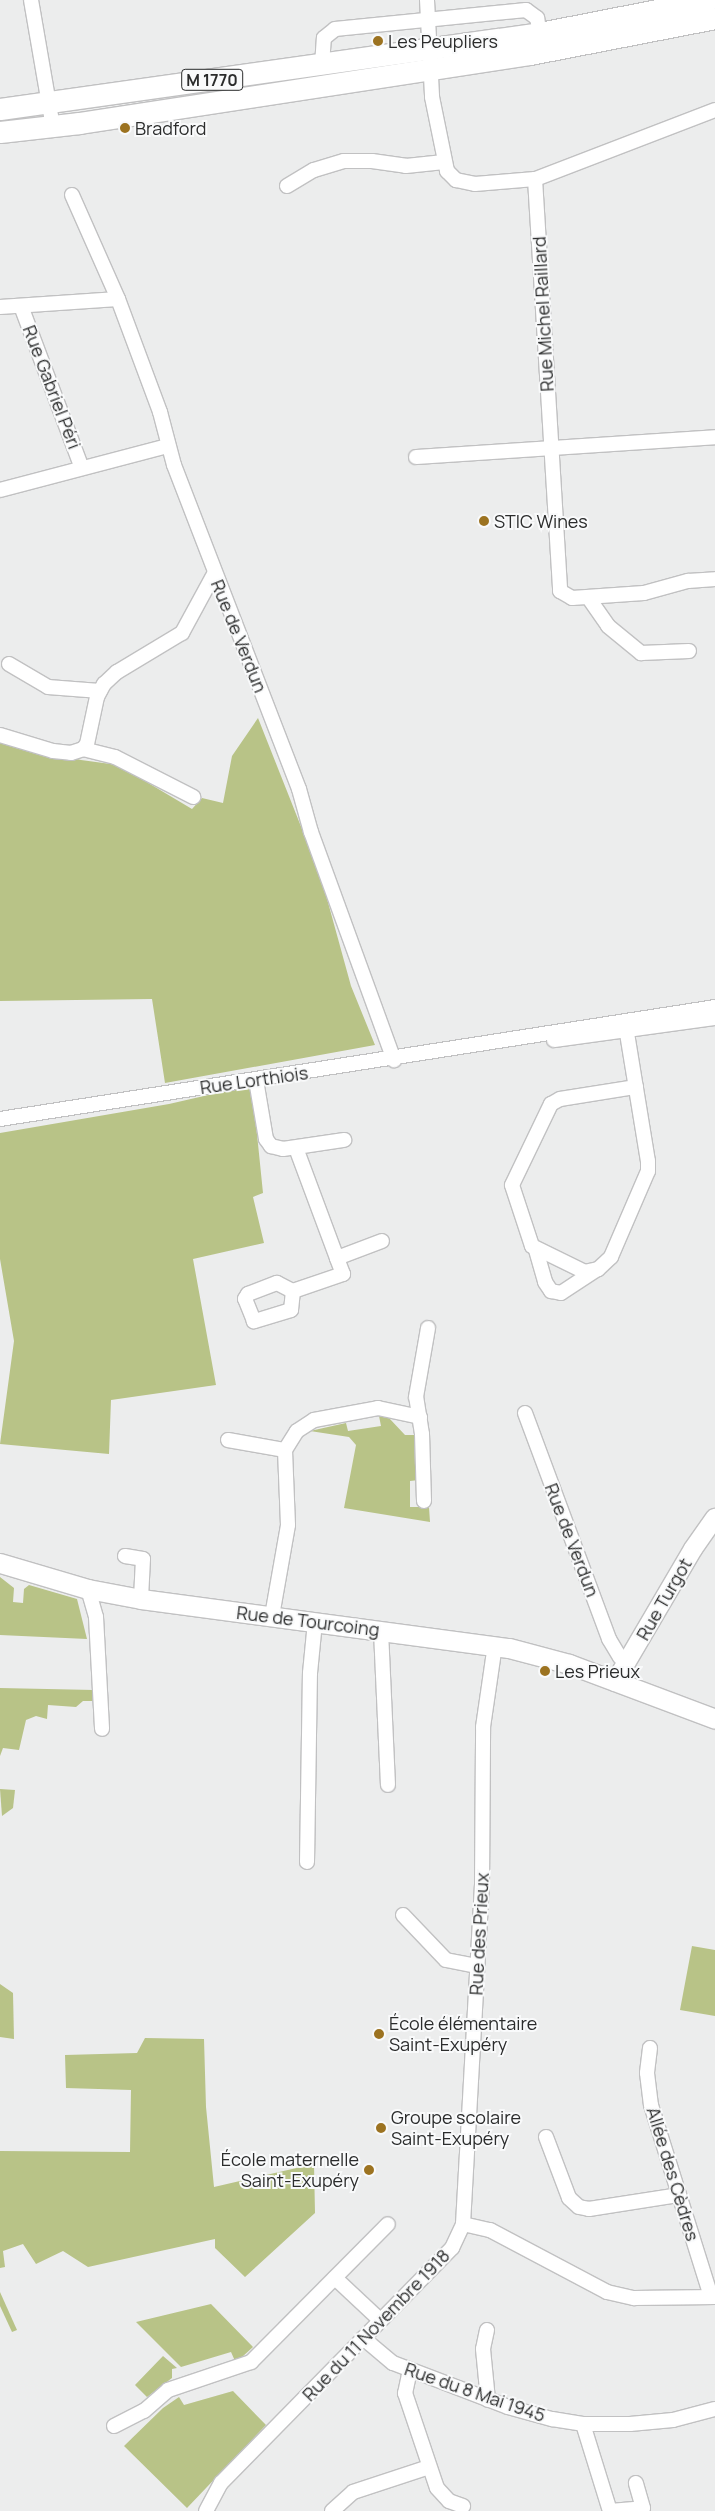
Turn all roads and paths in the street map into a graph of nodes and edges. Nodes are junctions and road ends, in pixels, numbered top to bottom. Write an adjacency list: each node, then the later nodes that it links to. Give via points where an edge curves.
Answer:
1 (31, 0): 9 (street)
2 (427, 0): 5 (street)
3 (708, 0): 6 (main road, M 1770)
4 (715, 18): 7 (main road, M 1770, via 587,44)
5 (428, 19): 6 (street, via 526,10 537,18); 7 (street); 8 (street, via 335,29 324,38)
6 (540, 33): 7 (main road, M 1770)
7 (430, 59): 8 (main road, M 1770); 12 (main road, M 1770, via 366,77); 14 (street)
8 (322, 65): 9 (main road, M 1770)
9 (49, 104): 10 (main road, M 1770); 12 (street)
10 (0, 109)
11 (715, 110): 15 (street)
12 (53, 127): 13 (main road, M 1770)
13 (0, 132)
14 (444, 162): 15 (street, via 451,176 467,183); 16 (street, via 406,166 344,161 314,170)
15 (535, 179): 23 (street, Rue Michel Raillard)
16 (287, 186)
17 (72, 195): 18 (street, Rue de Verdun)
18 (118, 299): 19 (street); 22 (street, Rue de Verdun, via 160,412)
19 (21, 306): 20 (street); 25 (street, Rue Gabriel Péri)
20 (0, 307)
21 (715, 437): 23 (street)
22 (168, 446): 25 (street); 27 (street, Rue de Verdun)
23 (551, 448): 24 (street); 29 (street, Rue Michel Raillard, via 560,591 568,597)
24 (416, 457)
25 (82, 468): 26 (street)
26 (0, 490)
27 (214, 574): 32 (street, via 182,633 117,672); 39 (street, Rue de Verdun, via 299,789 311,832)
28 (715, 579): 29 (street, Rue Michel Raillard, via 682,582 650,592)
29 (588, 598): 30 (street, via 608,626 641,653)
30 (689, 651)
31 (9, 664): 32 (street, via 54,689)
32 (100, 690): 34 (street)
33 (0, 736): 34 (street, via 53,752 71,754)
34 (83, 749): 35 (street, via 115,757)
35 (193, 797)
36 (715, 1007): 38 (street, Rue Lorthiois)
37 (715, 1018): 38 (street, Rue Lorthiois)
38 (626, 1026): 39 (street, Rue Lorthiois, via 559,1040 509,1041); 41 (street)
39 (394, 1060): 40 (street, Rue Lorthiois)
40 (256, 1080): 42 (street, Rue Lorthiois); 44 (street, via 267,1143)
41 (636, 1087): 46 (street, via 560,1098 546,1108 512,1184 530,1243); 48 (street, via 648,1172 611,1257)
42 (0, 1119)
43 (344, 1140): 44 (street)
44 (298, 1152): 47 (street)
45 (382, 1242): 47 (street)
46 (536, 1250): 48 (street, via 580,1271); 48 (street, via 545,1282 551,1291 561,1293)
47 (337, 1258): 49 (street, via 343,1274)
48 (598, 1269)
49 (293, 1291)
50 (428, 1328): 52 (street, via 416,1396)
51 (525, 1413): 65 (street, Rue de Verdun, via 609,1639 620,1657)
52 (420, 1417): 54 (street, via 378,1408 314,1420 297,1431); 55 (street)
53 (228, 1440): 54 (street)
54 (285, 1450): 61 (street, via 288,1525)
55 (424, 1501)
56 (715, 1518): 65 (street, Rue Turgot, via 693,1549)
57 (125, 1556): 60 (street, via 143,1559)
58 (0, 1563): 59 (main road, Rue de Tourcoing)
59 (88, 1589): 60 (main road, Rue de Tourcoing); 68 (street, via 96,1616 95,1658)
60 (141, 1599): 61 (main road, Rue de Tourcoing)
61 (272, 1616): 62 (main road, Rue de Tourcoing)
62 (315, 1622): 63 (main road, Rue de Tourcoing); 70 (street, via 310,1673)
63 (381, 1631): 64 (main road, Rue de Tourcoing); 69 (street)
64 (495, 1646): 66 (main road, Rue de Tourcoing, via 561,1662); 72 (street, Rue des Prieux, via 482,1728 483,1855)
65 (628, 1662): 66 (street, Rue Turgot)
66 (615, 1682): 67 (main road, Rue de Tourcoing)
67 (715, 1720)
68 (102, 1729)
69 (388, 1786)
70 (307, 1862)
71 (403, 1915): 72 (street, via 446,1960)
72 (477, 1966): 77 (street, Rue des Prieux)
73 (650, 2048): 75 (street, Allée des Cèdres, via 648,2073 652,2105)
74 (546, 2137): 75 (street, via 569,2198 579,2206 588,2209)
75 (678, 2195): 79 (street, Allée des Cèdres)
76 (388, 2224): 78 (street)
77 (463, 2224): 79 (street, via 490,2230 607,2292 634,2298); 80 (street, Rue du 11 Novembre 1918, via 452,2248)
78 (335, 2278): 80 (street); 87 (street, via 245,2366 168,2390 144,2411)
79 (713, 2297)
80 (380, 2320): 82 (street, Rue du 11 Novembre 1918)
81 (487, 2330): 84 (street, via 482,2349)
82 (363, 2338): 83 (street, Rue du 8 Mai 1945, via 383,2358); 91 (street, Rue du 11 Novembre 1918, via 221,2483)
83 (410, 2370): 84 (street, Rue du 8 Mai 1945); 88 (street, via 405,2393)
84 (488, 2400): 86 (street, Rue du 8 Mai 1945, via 527,2413)
85 (715, 2409): 86 (street, Rue du 8 Mai 1945, via 653,2422)
86 (583, 2424): 89 (street, via 610,2511 643,2508)
87 (114, 2426)
88 (429, 2467): 90 (street, via 443,2498); 92 (street, via 353,2492)
89 (636, 2483)
90 (464, 2506)
91 (206, 2511)
92 (332, 2511)

